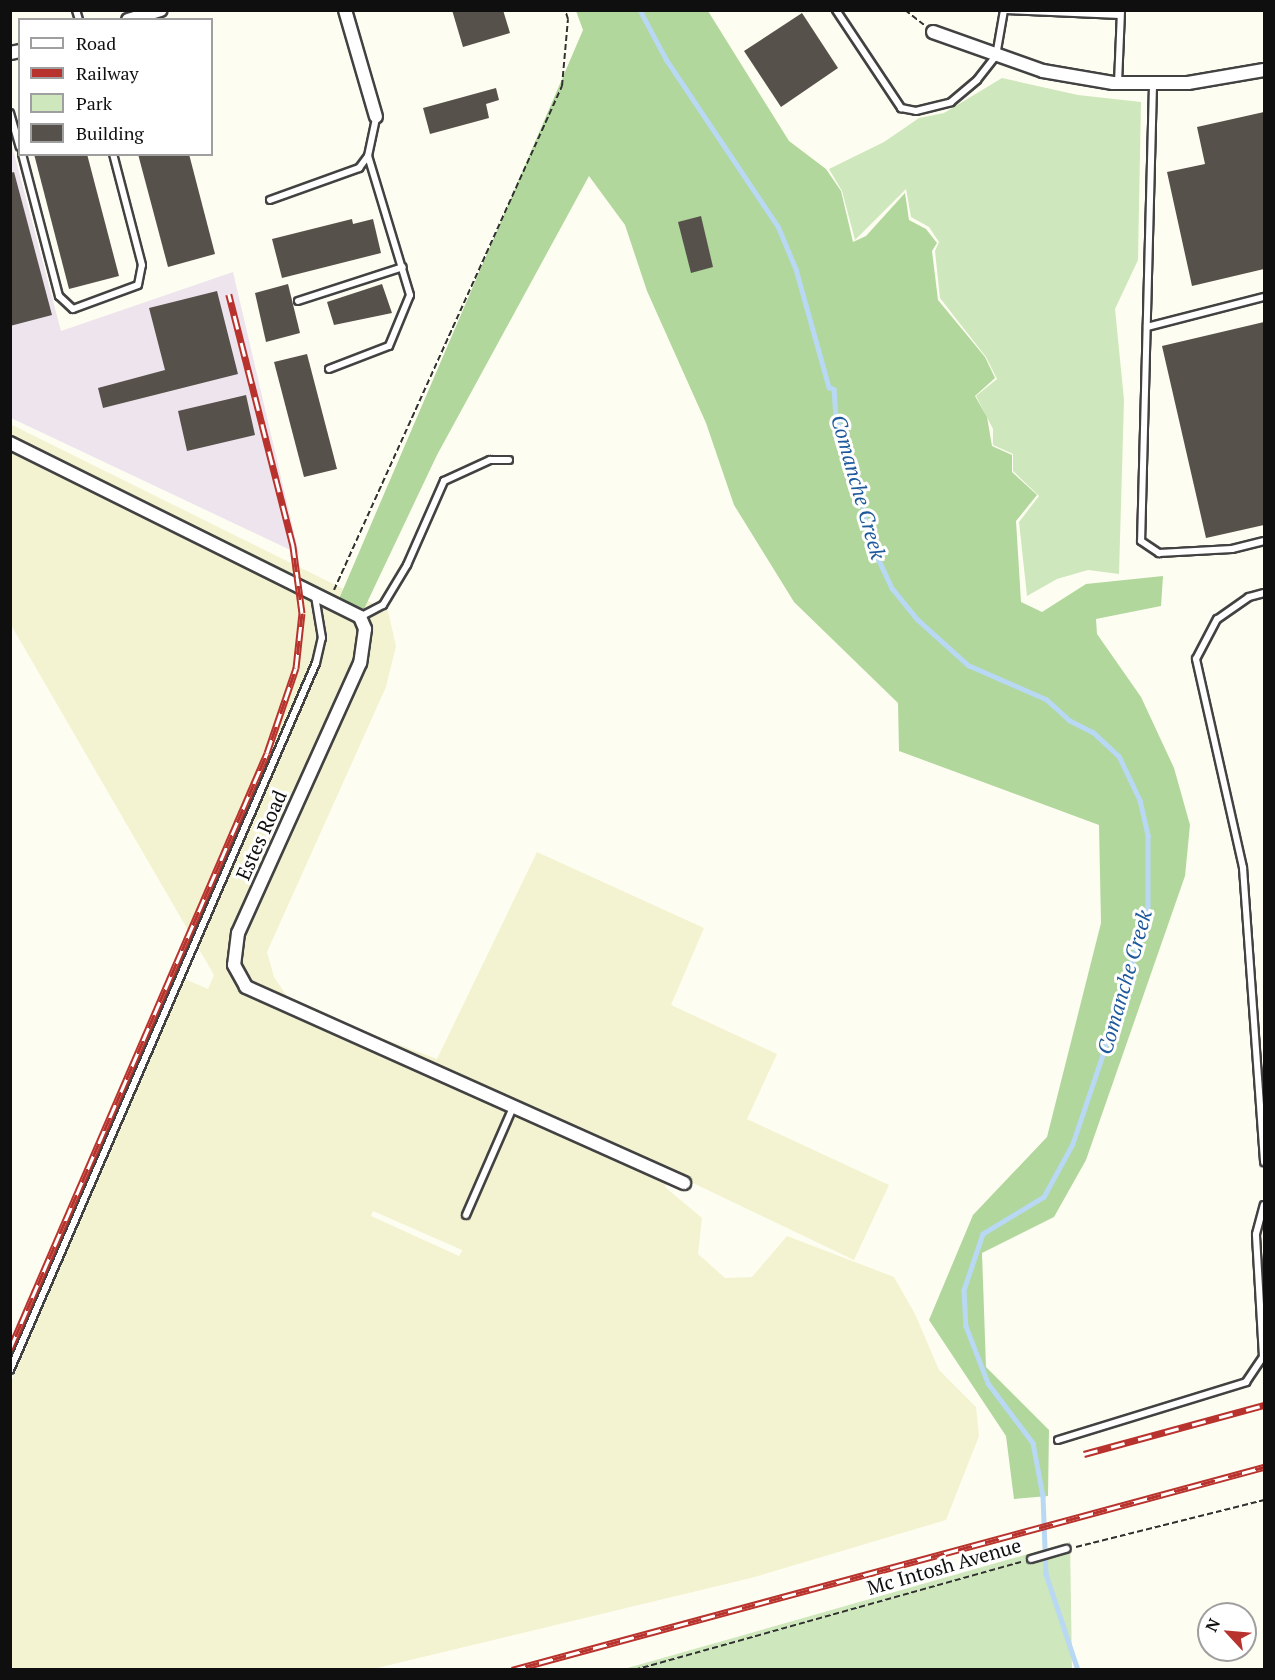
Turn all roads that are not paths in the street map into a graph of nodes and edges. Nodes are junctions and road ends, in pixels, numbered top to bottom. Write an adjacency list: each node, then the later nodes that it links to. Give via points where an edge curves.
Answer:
1 (345, 10): 13 (street)
2 (836, 10): 8 (lane, via 901,108 916,111 951,102 977,80)
3 (1005, 10): 5 (lane); 8 (lane)
4 (153, 11): 6 (street)
5 (1120, 13): 10 (lane)
6 (134, 18)
7 (933, 32): 8 (street)
8 (996, 56): 10 (street, via 1044,70)
9 (1264, 70): 11 (street)
10 (1118, 83): 11 (street)
11 (1153, 85): 22 (lane)
12 (10, 113): 14 (lane)
13 (376, 117): 17 (lane)
14 (18, 140)
15 (23, 156): 16 (lane, via 59,296 73,309 138,285 142,265)
16 (114, 156)
17 (368, 156): 18 (lane, via 359,168); 19 (lane)
18 (270, 200)
19 (403, 267): 21 (lane); 23 (lane, via 410,295 389,346)
20 (1264, 297): 22 (lane)
21 (298, 301)
22 (1147, 327): 26 (lane, via 1142,541 1159,553 1232,549)
23 (329, 369)
24 (10, 443): 27 (street)
25 (509, 460): 29 (lane, via 490,460 444,481 407,565 384,605)
26 (1264, 541)
27 (314, 592): 29 (street); 35 (lane, via 322,638 315,663)
28 (1264, 594): 31 (lane, via 1249,597 1217,619 1196,659 1243,868)
29 (360, 617): 30 (street, Estes Road, via 364,629 360,663 238,933 234,965 246,987)
30 (514, 1105): 32 (street, Estes Road); 34 (lane)
31 (1264, 1162)
32 (684, 1183)
33 (1264, 1205): 36 (lane, via 1256,1234 1263,1357 1246,1382)
34 (466, 1215)
35 (10, 1371)
36 (1058, 1440)
37 (1067, 1549): 38 (lane, Mc Intosh Avenue)
38 (1030, 1559)

